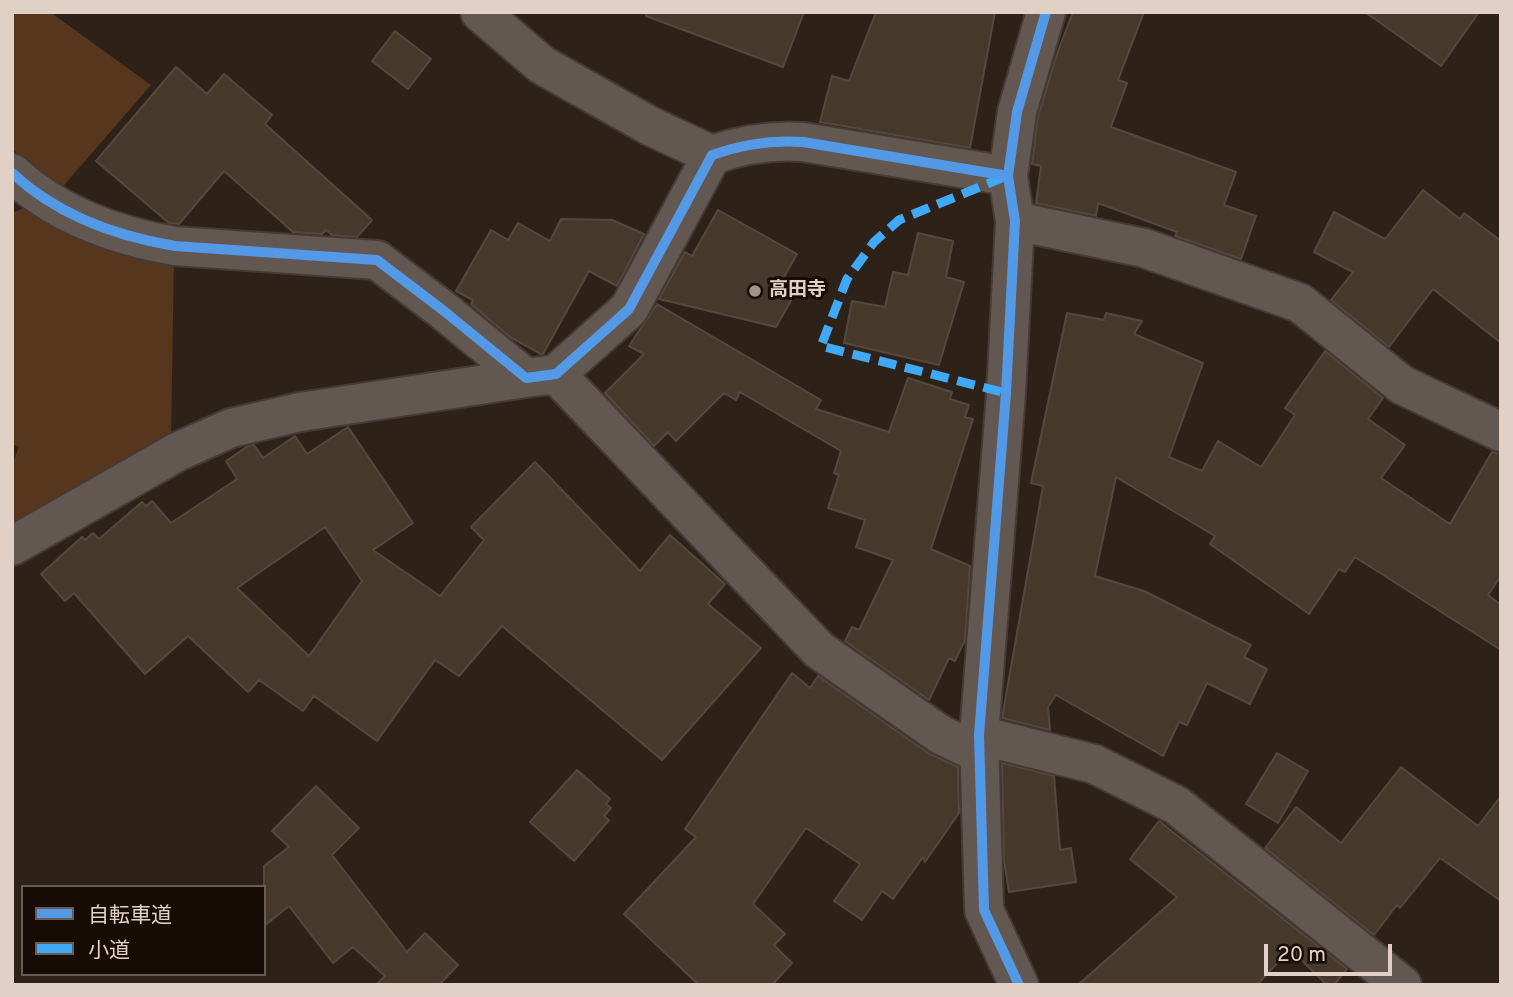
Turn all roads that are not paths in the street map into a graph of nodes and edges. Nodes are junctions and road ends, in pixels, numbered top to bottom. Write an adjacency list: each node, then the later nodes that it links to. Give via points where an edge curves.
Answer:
1 (480, 12): 3 (street, via 542,65)
2 (1046, 12): 5 (street, via 1017,112)
3 (712, 155): 5 (street, via 753,143 803,142); 7 (street, via 629,309)
4 (12, 173): 7 (street, via 75,216 144,241 377,260)
5 (1008, 176): 6 (street)
6 (1015, 221): 8 (street, via 1144,247 1300,303 1402,385); 10 (street)
7 (541, 376): 9 (street, via 300,412 231,428 177,452); 10 (street, via 819,650 941,735)
8 (1501, 432)
9 (12, 546)
10 (979, 744): 11 (street, via 984,910); 12 (street, via 1094,764 1175,805)
11 (1019, 985)
12 (1402, 985)

